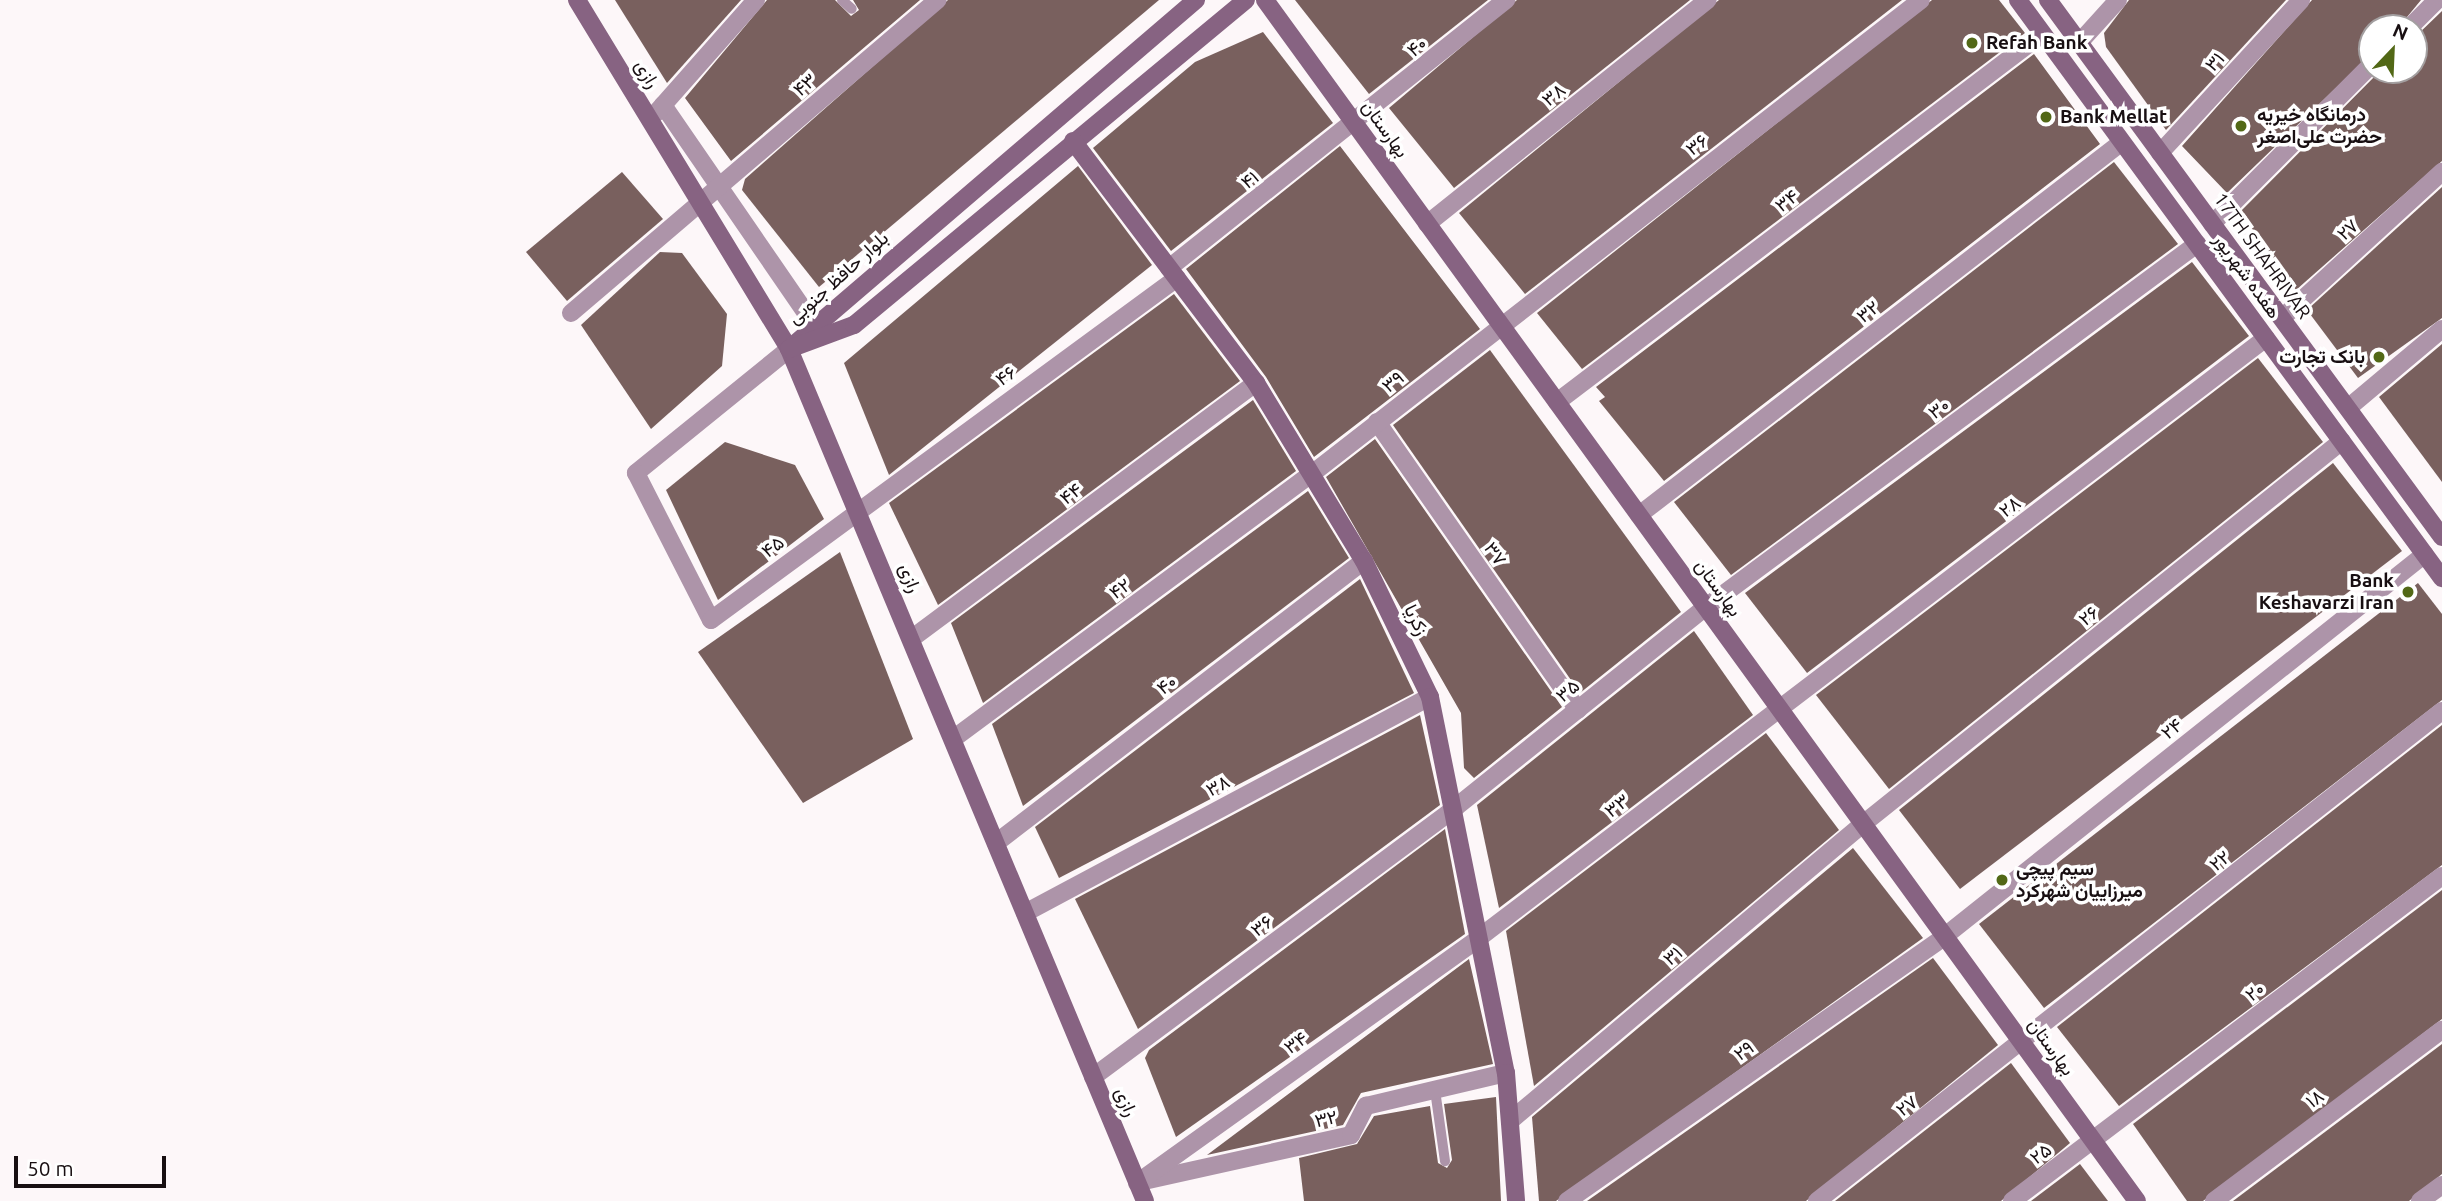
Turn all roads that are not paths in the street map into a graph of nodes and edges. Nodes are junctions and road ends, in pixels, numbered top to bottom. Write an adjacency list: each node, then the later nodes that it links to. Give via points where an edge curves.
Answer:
1 (577, 0): 22 (main road, رازی)
2 (756, 0): 21 (street)
3 (842, 0): 16 (lane)
4 (937, 0): 28 (street, ۴۳)
5 (1196, 0): 37 (main road, بلوار حافظ جنوبی)
6 (1246, 0): 24 (main road, بلوار حافظ جنوبی)
7 (1265, 0): 23 (main road, بهارستان)
8 (1506, 0): 23 (street, ۴۰)
9 (1708, 0): 30 (street, ۳۸)
10 (1921, 0): 36 (street, ۳۶)
11 (2018, 0): 18 (main road, هفده شهریور)
12 (2048, 0): 19 (main road, 17TH SHAHRIVAR)
13 (2118, 0): 19 (street)
14 (2301, 0): 26 (street, ۳۱)
15 (2437, 0): 17 (street)
16 (852, 9)
17 (2423, 14)
18 (2042, 34): 25 (main road, هفده شهریور); 42 (street, ۳۴)
19 (2079, 43): 26 (main road, 17TH SHAHRIVAR)
20 (2358, 78): 31 (street)
21 (663, 105): 22 (street); 28 (street)
22 (650, 119): 29 (main road, رازی)
23 (1356, 125): 30 (main road, بهارستان); 33 (street, ۴۱)
24 (1073, 141): 33 (main road, زکریا); 40 (main road, بلوار حافظ جنوبی, via 854,326)
25 (2122, 142): 32 (main road, هفده شهریور); 48 (street, ۳۲)
26 (2160, 153): 31 (main road, 17TH SHAHRIVAR)
27 (2442, 172): 35 (street, ۲۷)
28 (717, 189): 29 (street, ۴۳); 37 (street)
29 (701, 203): 34 (street, ۴۳); 40 (main road, رازی)
30 (1427, 224): 36 (main road, بهارستان)
31 (2212, 224): 35 (main road, 17TH SHAHRIVAR)
32 (2197, 244): 39 (main road, هفده شهریور); 53 (street, ۳۰)
33 (1173, 273): 41 (main road, زکریا); 47 (street, ۴۶)
34 (571, 313)
35 (2282, 318): 43 (main road, 17TH SHAHRIVAR)
36 (1499, 323): 42 (main road, بهارستان); 44 (street, ۳۹)
37 (815, 326): 40 (main road, بلوار حافظ جنوبی)
38 (2442, 329): 43 (street)
39 (2266, 338): 45 (main road, هفده شهریور); 56 (street, ۲۸)
40 (789, 349): 47 (main road, رازی); 47 (street, ۴۵, via 636,473 711,620)
41 (1256, 383): 46 (main road, زکریا); 54 (street, ۴۴)
42 (1557, 402): 48 (main road, بهارستان)
43 (2348, 408): 49 (main road, 17TH SHAHRIVAR)
44 (1377, 422): 46 (street, ۳۹); 57 (street, ۳۷)
45 (2342, 441): 50 (main road, هفده شهریور); 61 (street, ۲۶)
46 (1313, 473): 51 (main road, زکریا); 59 (street, ۴۲)
47 (860, 508): 54 (main road, رازی)
48 (1639, 515): 53 (main road, بهارستان)
49 (2441, 535)
50 (2425, 554): 52 (main road, هفده شهریور); 65 (street, ۲۴)
51 (1364, 561): 55 (main road, زکریا); 62 (street, ۴۰)
52 (2442, 578)
53 (1706, 607): 56 (main road, بهارستان); 57 (street, ۳۵)
54 (911, 639): 59 (main road, رازی)
55 (1430, 697): 60 (main road, زکریا); 64 (street, ۳۸)
56 (1779, 708): 61 (main road, بهارستان); 66 (street, ۳۳)
57 (1578, 710): 60 (street, ۳۵)
58 (2442, 711): 68 (street, ۲۲)
59 (953, 739): 62 (main road, رازی)
60 (1456, 807): 66 (main road, زکریا); 70 (street, ۳۶)
61 (1863, 824): 65 (main road, بهارستان); 72 (street, ۳۱)
62 (996, 843): 64 (main road, رازی)
63 (2442, 876): 73 (street, ۲۰)
64 (1025, 912): 70 (main road, رازی)
65 (1945, 936): 68 (main road, بهارستان); 79 (street, ۲۹)
66 (1480, 937): 69 (main road, زکریا); 75 (street, ۳۴)
67 (2442, 1030): 83 (street, ۱۸)
68 (2024, 1045): 73 (main road, بهارستان); 80 (street, ۲۷)
69 (1506, 1073): 71 (street, ۳۲); 72 (main road, زکریا)
70 (1093, 1077): 75 (main road, رازی)
71 (1435, 1090): 74 (lane); 75 (street, ۳۲, via 1366,1106 1351,1135)
72 (1510, 1121): 78 (main road, زکریا)
73 (2094, 1141): 81 (street, ۲۵); 82 (main road, بهارستان)
74 (1445, 1161)
75 (1137, 1183): 77 (main road, رازی)
76 (2442, 1185): 84 (street)
77 (1145, 1201)
78 (1516, 1201)
79 (1567, 1201)
80 (1817, 1201)
81 (2012, 1201)
82 (2137, 1201)
83 (2214, 1201)
84 (2420, 1201)

